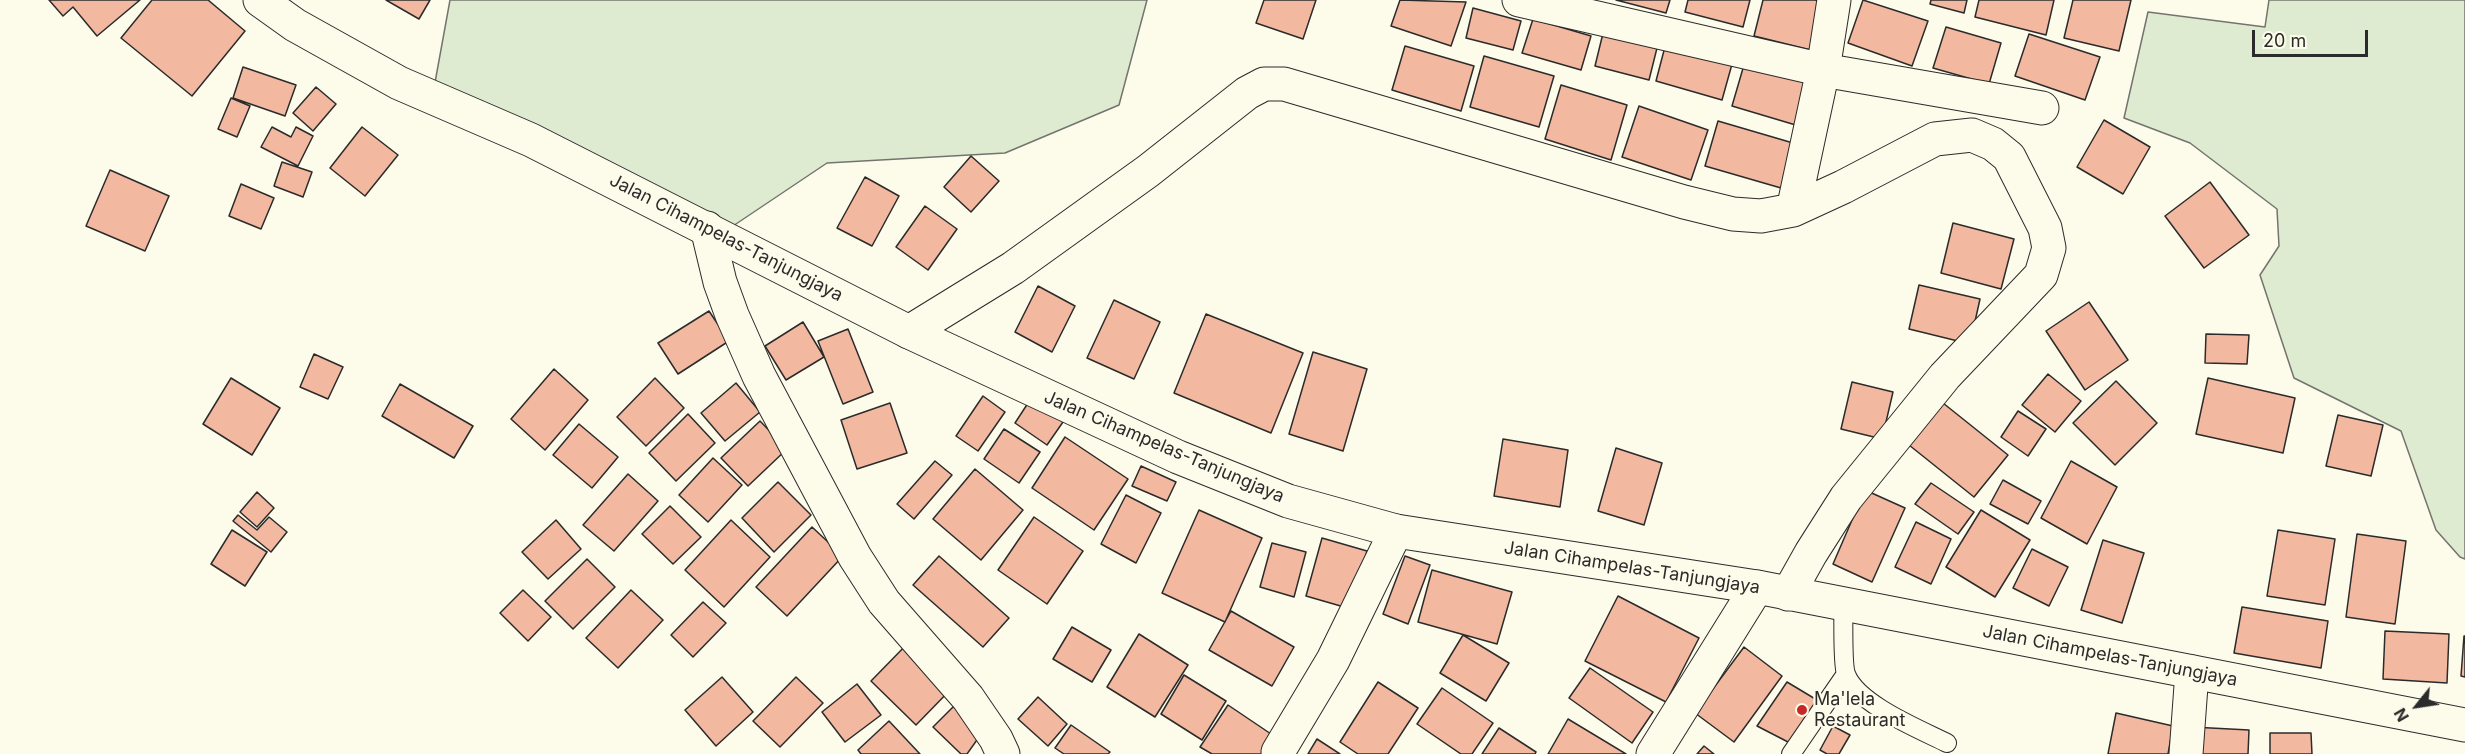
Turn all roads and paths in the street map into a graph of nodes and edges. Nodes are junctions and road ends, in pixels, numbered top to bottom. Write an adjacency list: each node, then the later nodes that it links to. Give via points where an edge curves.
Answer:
1 (260, 0): 7 (street, Jalan Cihampelas-Tanjungjaya, via 295,25 399,83 531,140)
2 (1520, 0): 4 (street)
3 (1834, 0): 4 (street)
4 (1823, 70): 5 (street); 6 (street)
5 (2042, 108)
6 (1792, 210): 8 (street, via 1761,216 1733,214 1284,84 1264,84 1013,268); 10 (street, via 1935,139 1972,135 2009,157 2045,228 2049,248 2041,275 1945,376 1846,498 1811,553)
7 (707, 228): 8 (street, Jalan Cihampelas-Tanjungjaya); 17 (street, via 736,326 855,557 884,602 968,698)
8 (909, 332): 9 (street, Jalan Cihampelas-Tanjungjaya, via 1178,457 1288,501)
9 (1396, 531): 10 (street, Jalan Cihampelas-Tanjungjaya); 16 (street, via 1333,660)
10 (1773, 590): 11 (street, Jalan Cihampelas-Tanjungjaya); 18 (street)
11 (1843, 605): 12 (street, Jalan Cihampelas-Tanjungjaya); 13 (lane)
12 (2192, 672): 14 (street, Jalan Cihampelas-Tanjungjaya); 20 (street)
13 (1846, 674): 15 (lane, via 1864,698); 19 (lane)
14 (2465, 725)
15 (1947, 743)
16 (1278, 752)
17 (1003, 754)
18 (1653, 754)
19 (1791, 754)
20 (2186, 754)

